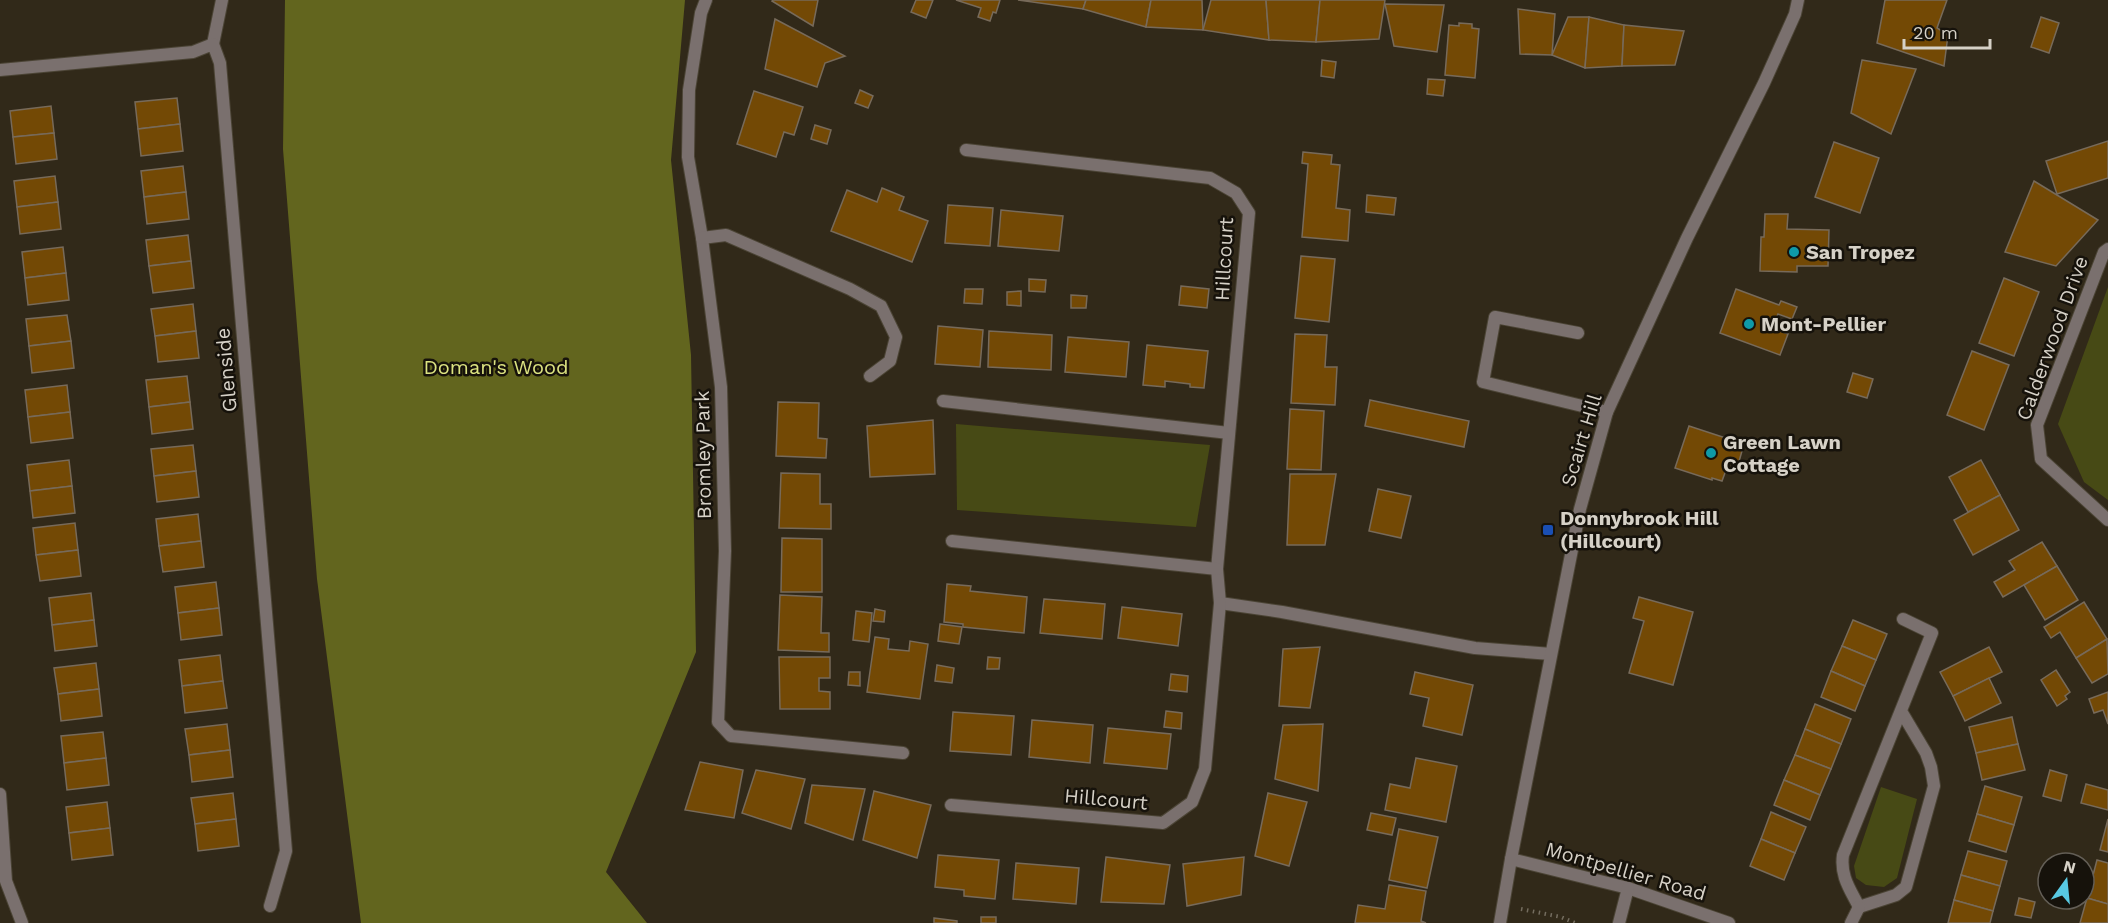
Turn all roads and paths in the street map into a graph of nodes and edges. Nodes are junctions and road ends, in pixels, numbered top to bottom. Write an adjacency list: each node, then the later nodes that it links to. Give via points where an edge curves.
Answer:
1 (222, 0): 4 (street)
2 (706, 0): 7 (street, Bromley Park, via 689,90 688,157)
3 (1798, 0): 12 (street, Scairt Hill, via 1764,83)
4 (213, 44): 5 (street, via 193,51); 26 (street, Glenside, via 220,63 285,851)
5 (0, 70)
6 (966, 150): 13 (street, Hillcourt, via 1210,178 1236,193 1249,213)
7 (702, 238): 10 (street, via 726,235 881,306 896,337 890,362); 21 (street, Bromley Park, via 721,387 724,551 718,722 731,736)
8 (2108, 249): 14 (street, Calderwood Drive, via 2037,426 2041,459)
9 (1578, 333): 12 (street, via 1495,316 1483,382)
10 (870, 376)
11 (942, 401): 13 (street)
12 (1607, 412): 19 (street, Scairt Hill, via 1580,509)
13 (1229, 433): 16 (street, Hillcourt)
14 (2108, 520)
15 (952, 541): 16 (street)
16 (1217, 569): 17 (street, Hillcourt)
17 (1220, 603): 19 (street, via 1475,648); 23 (street, Hillcourt, via 1205,769 1192,802 1163,823)
18 (1902, 619): 20 (street, via 1932,633)
19 (1551, 654): 24 (street, Scairt Hill)
20 (1901, 711): 28 (street, via 1844,855 1844,879); 28 (street, via 1926,753 1934,786 1906,887 1896,895)
21 (903, 753)
22 (0, 794): 29 (street, via 6,881)
23 (951, 805)
24 (1511, 859): 25 (street, Montpellier Road); 27 (street, Scairt Hill)
25 (1628, 888): 32 (street); 33 (street, Montpellier Road)
26 (270, 906)
27 (1503, 906): 30 (street, Scairt Hill); 31 (path)
28 (1859, 907): 34 (street)
29 (22, 923)
30 (1500, 923)
31 (1575, 923)
32 (1618, 923)
33 (1730, 923)
34 (1851, 923)

